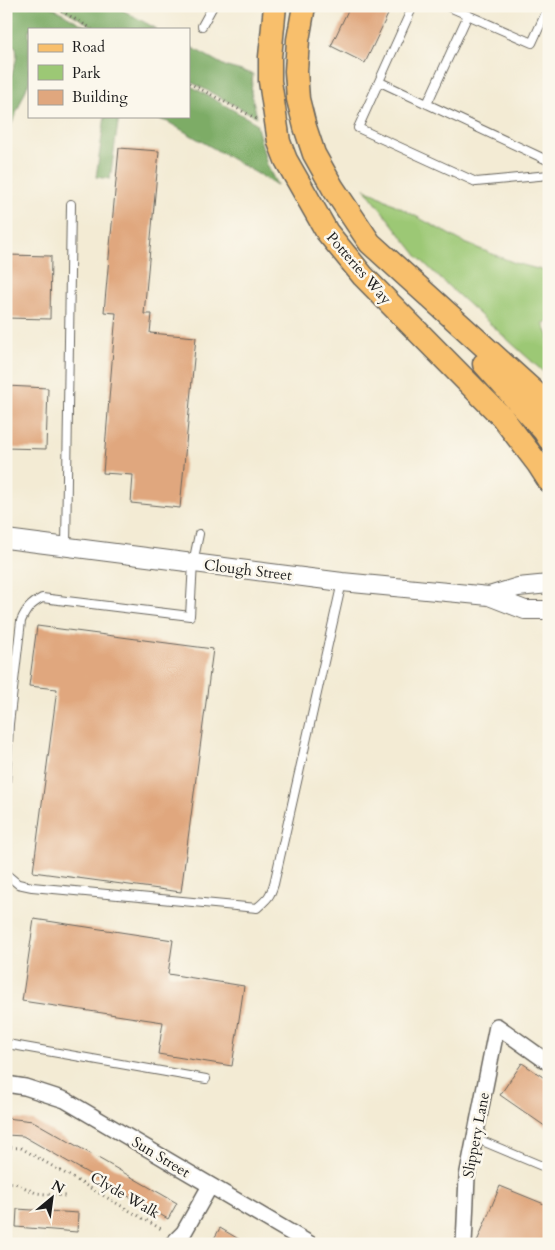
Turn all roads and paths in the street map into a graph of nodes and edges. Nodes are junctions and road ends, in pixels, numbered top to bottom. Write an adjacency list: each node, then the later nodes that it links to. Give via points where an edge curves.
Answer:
1 (53, 6): 10 (path)
2 (214, 6): 9 (lane)
3 (275, 6): 14 (main road, Potteries Way, via 270,81)
4 (304, 6): 18 (main road, Potteries Way, via 296,71 305,127 314,154 333,188)
5 (414, 6): 11 (lane)
6 (447, 6): 8 (lane)
7 (549, 6): 8 (lane, via 532,44)
8 (468, 15): 13 (lane)
9 (202, 26)
10 (90, 28)
11 (380, 82): 13 (lane); 16 (lane, via 358,128 476,182)
12 (190, 84): 14 (path)
13 (428, 104): 15 (lane)
14 (277, 129): 21 (main road, Potteries Way, via 286,160 326,232 363,276 502,416)
15 (549, 161)
16 (549, 174)
17 (71, 204): 24 (lane)
18 (370, 243): 19 (main road, Potteries Way); 20 (main road, via 421,301 483,362)
19 (549, 406)
20 (549, 439)
21 (549, 482)
22 (199, 534): 25 (lane)
23 (6, 539): 24 (street, Clough Street)
24 (66, 547): 25 (street, Clough Street)
25 (193, 563): 26 (street, Clough Street); 30 (lane, via 190,616 42,598 26,610 21,621 9,724)
26 (342, 582): 28 (street, Clough Street); 31 (lane, via 274,884 264,902 257,908 32,888 18,884)
27 (549, 584): 28 (street, Clough Street, via 518,587)
28 (489, 596): 29 (street, Clough Street, via 525,610)
29 (549, 610)
30 (6, 782)
31 (6, 874)
32 (6, 1046): 34 (lane)
33 (549, 1063): 36 (street, Slippery Lane, via 496,1026)
34 (206, 1079)
35 (6, 1084): 40 (street, Sun Street, via 65,1100)
36 (475, 1138): 38 (lane); 44 (street, Slippery Lane, via 467,1177)
37 (6, 1147): 42 (path, Clyde Walk, via 21,1148)
38 (549, 1170)
39 (6, 1182): 41 (path, via 15,1182 36,1193)
40 (210, 1186): 42 (street, via 184,1232); 43 (street, Sun Street)
41 (65, 1196)
42 (175, 1241)
43 (310, 1244)
44 (464, 1244)

